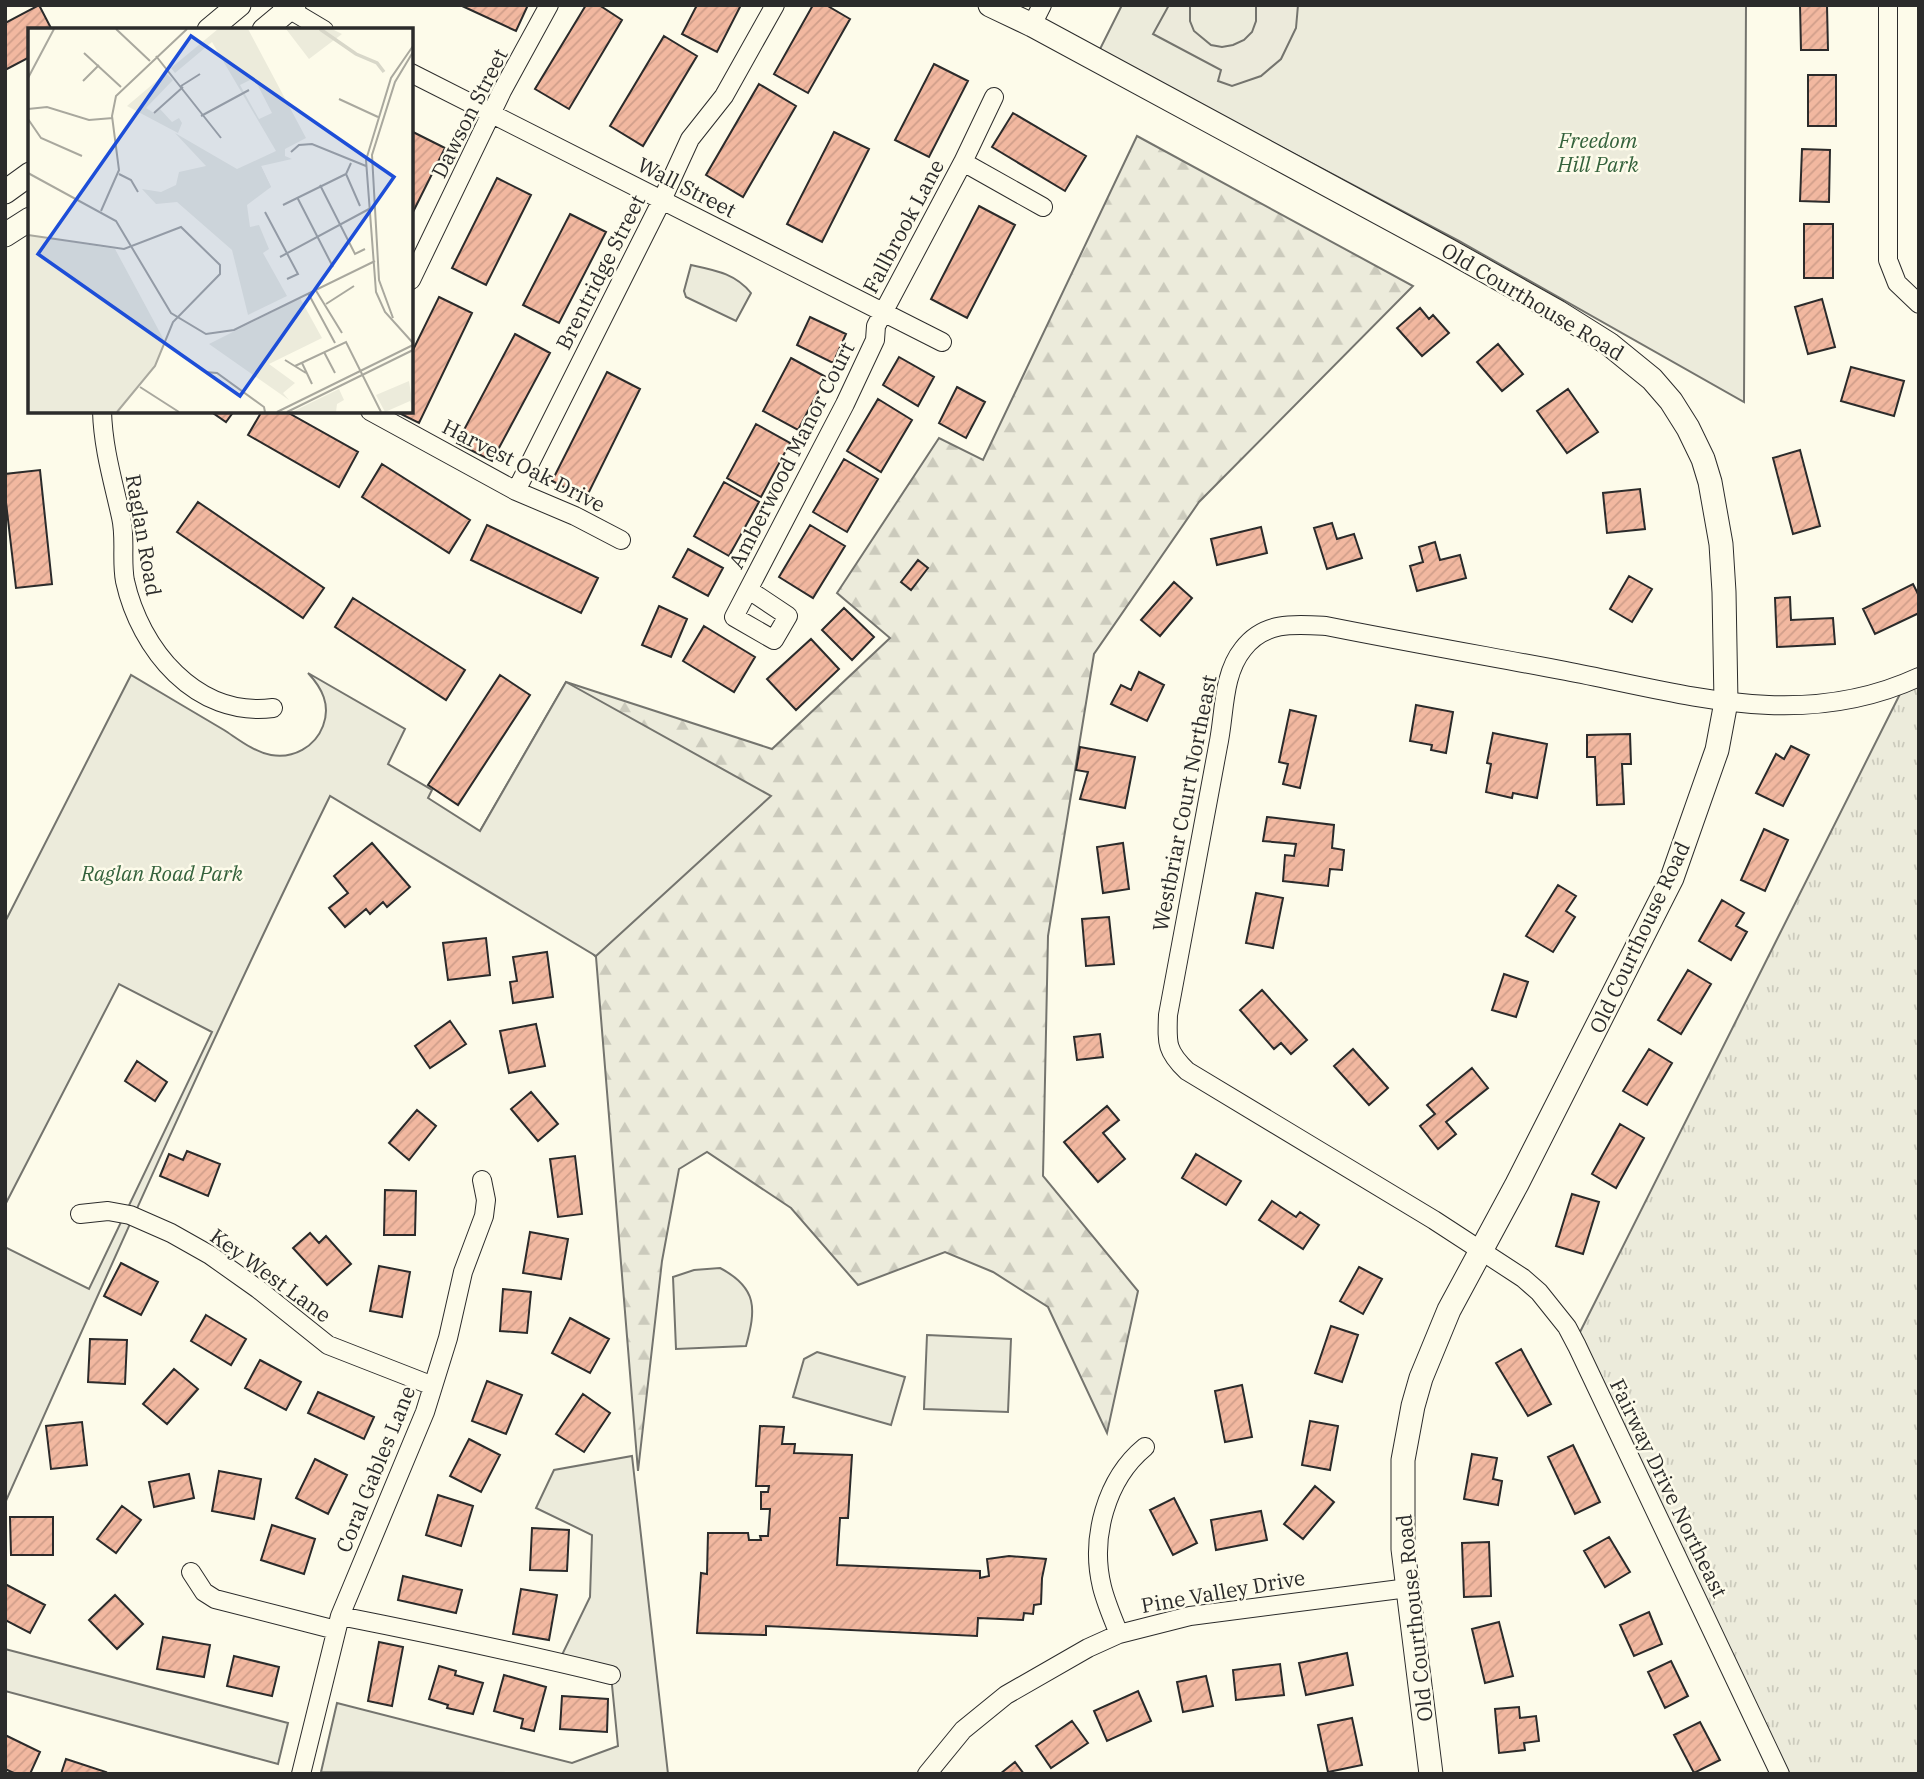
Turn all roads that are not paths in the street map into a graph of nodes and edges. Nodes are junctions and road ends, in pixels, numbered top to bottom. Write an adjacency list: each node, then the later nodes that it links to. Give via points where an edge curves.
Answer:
1 (239, 5): 8 (street)
2 (549, 5): 13 (street, Dawson Street)
3 (775, 5): 17 (street, Brentridge Street, via 724,96 690,139)
4 (990, 5): 7 (street, Old Courthouse Road)
5 (1888, 5): 22 (street, via 1888,260 1897,283)
6 (288, 7): 9 (street); 10 (street)
7 (1036, 15): 31 (street, Old Courthouse Road, via 1558,312 1609,344 1652,379 1688,429 1712,491 1721,544)
8 (211, 28)
9 (266, 28)
10 (321, 28)
11 (413, 74): 13 (street, Wall Street)
12 (994, 97): 14 (street, Fallbrook Lane)
13 (493, 114): 17 (street, Wall Street); 21 (street, Dawson Street)
14 (963, 162): 18 (street, Fallbrook Lane); 23 (street, Fallbrook Lane)
15 (28, 177): 16 (street)
16 (5, 192)
17 (662, 200): 23 (street, Wall Street); 27 (street, Brentridge Street)
18 (1043, 207)
19 (28, 220): 20 (street)
20 (5, 235)
21 (413, 275)
22 (1919, 304)
23 (883, 312): 24 (street, Wall Street); 29 (street, Amberwood Manor Court, via 845,404)
24 (942, 342)
25 (102, 413): 32 (street, Raglan Road, via 103,440 124,535 125,578 137,619 150,643 178,676 212,701 238,709)
26 (374, 413): 27 (street, Harvest Oak Drive)
27 (516, 491): 28 (street, Harvest Oak Drive)
28 (621, 540)
29 (749, 590): 29 (street, Amberwood Manor Court, via 734,617 774,640 788,616)
30 (1919, 677): 31 (street, Westbriar Court Northeast, via 1832,703 1765,706)
31 (1726, 702): 35 (street, Old Courthouse Road, via 1717,750 1672,878); 35 (street, Westbriar Court Northeast, via 1291,623 1256,635 1234,662 1168,1015 1170,1051 1202,1081)
32 (273, 708)
33 (482, 1180): 36 (street, Coral Gables Lane, via 484,1216 463,1272)
34 (80, 1214): 36 (street, Key West Lane, via 108,1211 130,1215 171,1233 258,1289 328,1345)
35 (1481, 1251): 39 (street, Old Courthouse Road, via 1448,1310 1413,1406 1403,1460); 46 (street, Fairway Drive Northeast, via 1531,1285 1566,1327)
36 (433, 1386): 40 (street, Coral Gables Lane)
37 (1145, 1447): 41 (street, via 1111,1489 1099,1540 1102,1589)
38 (191, 1572): 40 (street, via 204,1592 215,1599)
39 (1408, 1588): 41 (street, Pine Valley Drive, via 1190,1616); 45 (street, Old Courthouse Road)
40 (338, 1623): 42 (street, via 505,1649); 43 (street, Coral Gables Lane)
41 (1119, 1634): 44 (street, Pine Valley Drive, via 1006,1695 963,1730)
42 (611, 1675)
43 (302, 1774)
44 (927, 1774)
45 (1431, 1774)
46 (1780, 1774)

